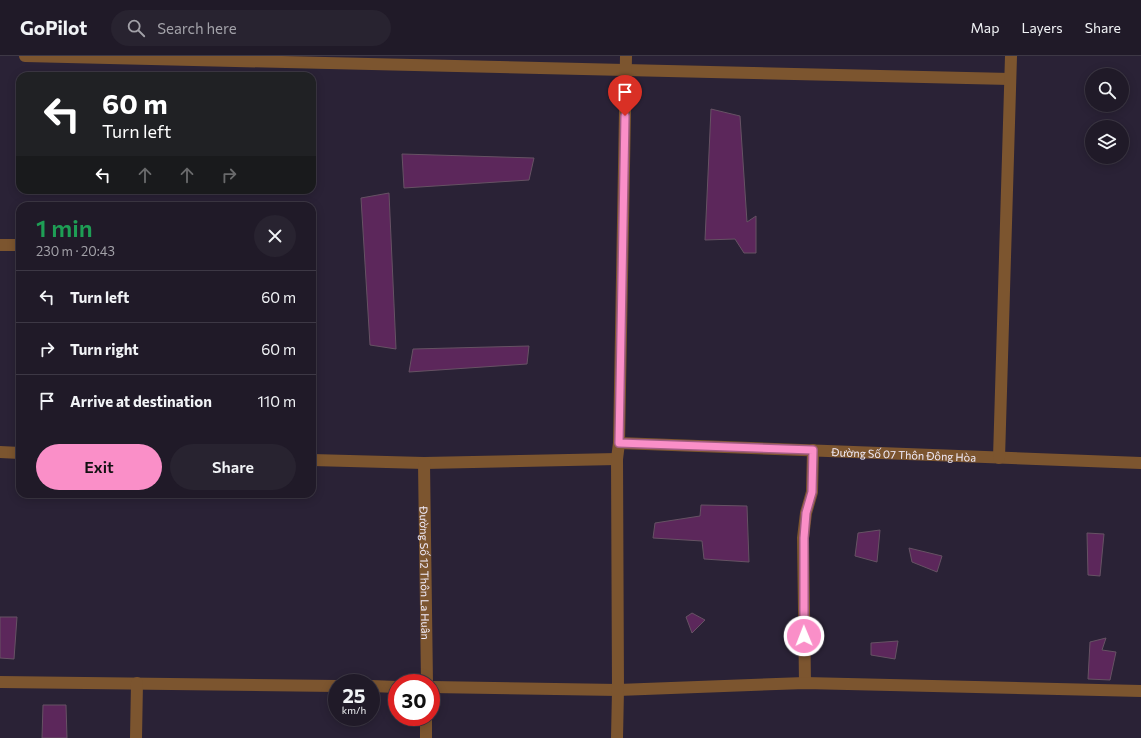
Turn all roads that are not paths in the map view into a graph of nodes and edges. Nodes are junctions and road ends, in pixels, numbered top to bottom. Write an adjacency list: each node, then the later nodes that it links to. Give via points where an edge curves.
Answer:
1 (25, 56): 4 (street)
2 (626, 56): 4 (street)
3 (1011, 56): 5 (street)
4 (626, 70): 5 (street); 8 (street)
5 (1010, 79): 12 (street)
6 (0, 245): 7 (street)
7 (16, 245)
8 (619, 443): 9 (street, Đường Số 07 Thôn Đông Hòa); 13 (street)
9 (813, 450): 12 (street, Đường Số 07 Thôn Đông Hòa); 20 (street, via 812,492 806,513 804,538)
10 (0, 452): 11 (street)
11 (16, 453)
12 (998, 458): 16 (street, Đường Số 07 Thôn Đông Hòa)
13 (616, 459): 15 (street); 23 (street)
14 (316, 460): 15 (street)
15 (424, 462): 17 (street, Đường Số 12 Thôn La Huân)
16 (1141, 463)
17 (427, 674)
18 (0, 682): 19 (street)
19 (137, 684): 21 (street); 26 (street)
20 (805, 684): 23 (street); 24 (street)
21 (328, 686)
22 (440, 687): 23 (street)
23 (618, 690): 28 (street)
24 (1141, 691)
25 (426, 726): 27 (street)
26 (136, 738)
27 (426, 738)
28 (617, 738)

